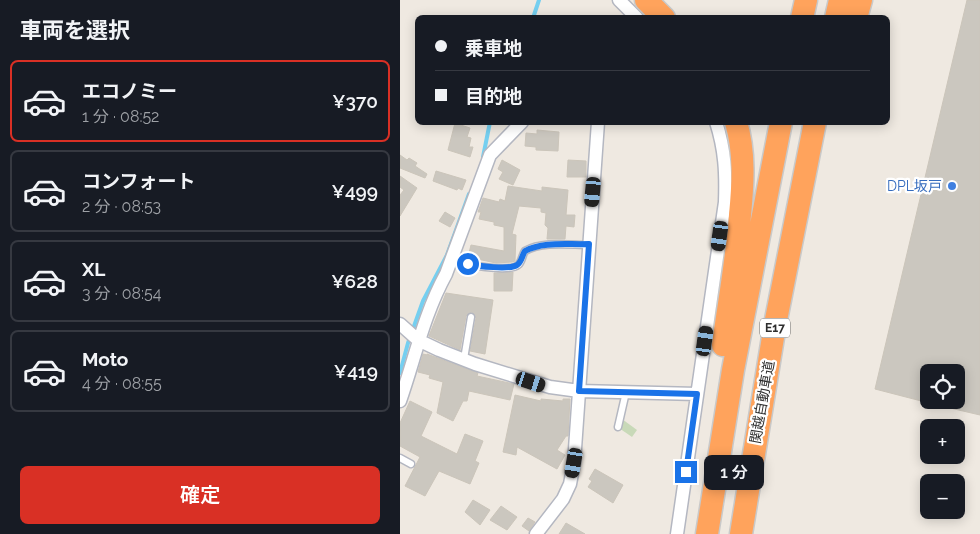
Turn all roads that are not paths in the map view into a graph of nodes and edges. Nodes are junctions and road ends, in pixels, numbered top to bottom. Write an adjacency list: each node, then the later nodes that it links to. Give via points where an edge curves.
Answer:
1 (619, 0): 5 (street)
2 (806, 0): 6 (highway)
3 (840, 0): 7 (highway)
4 (861, 0): 8 (highway)
5 (637, 13)
6 (803, 15)
7 (837, 15)
8 (857, 15)
9 (519, 125): 18 (street, via 490,155)
10 (598, 125): 17 (street)
11 (717, 125): 25 (street, via 725,158 724,202)
12 (737, 125): 30 (highway, via 743,161 742,191 738,246 714,421 707,492)
13 (780, 125): 30 (highway, E17, via 733,370)
14 (814, 125): 16 (highway, 関越自動車道 / E17)
15 (824, 125): 16 (highway)
16 (791, 241): 33 (highway, 関越自動車道 / E17)
17 (589, 244): 18 (lane, via 531,247 515,267 485,268); 23 (street)
18 (451, 261): 21 (street)
19 (471, 317): 22 (lane)
20 (400, 324): 21 (street)
21 (415, 337): 22 (street); 26 (street)
22 (464, 360): 23 (street, via 550,387)
23 (579, 391): 24 (street); 31 (street, via 570,484 563,500)
24 (626, 391): 25 (street); 27 (lane)
25 (697, 394): 32 (street)
26 (400, 402)
27 (618, 427)
28 (400, 458): 29 (lane)
29 (411, 464)
30 (708, 527)
31 (536, 534)
32 (677, 534)
33 (741, 534)

